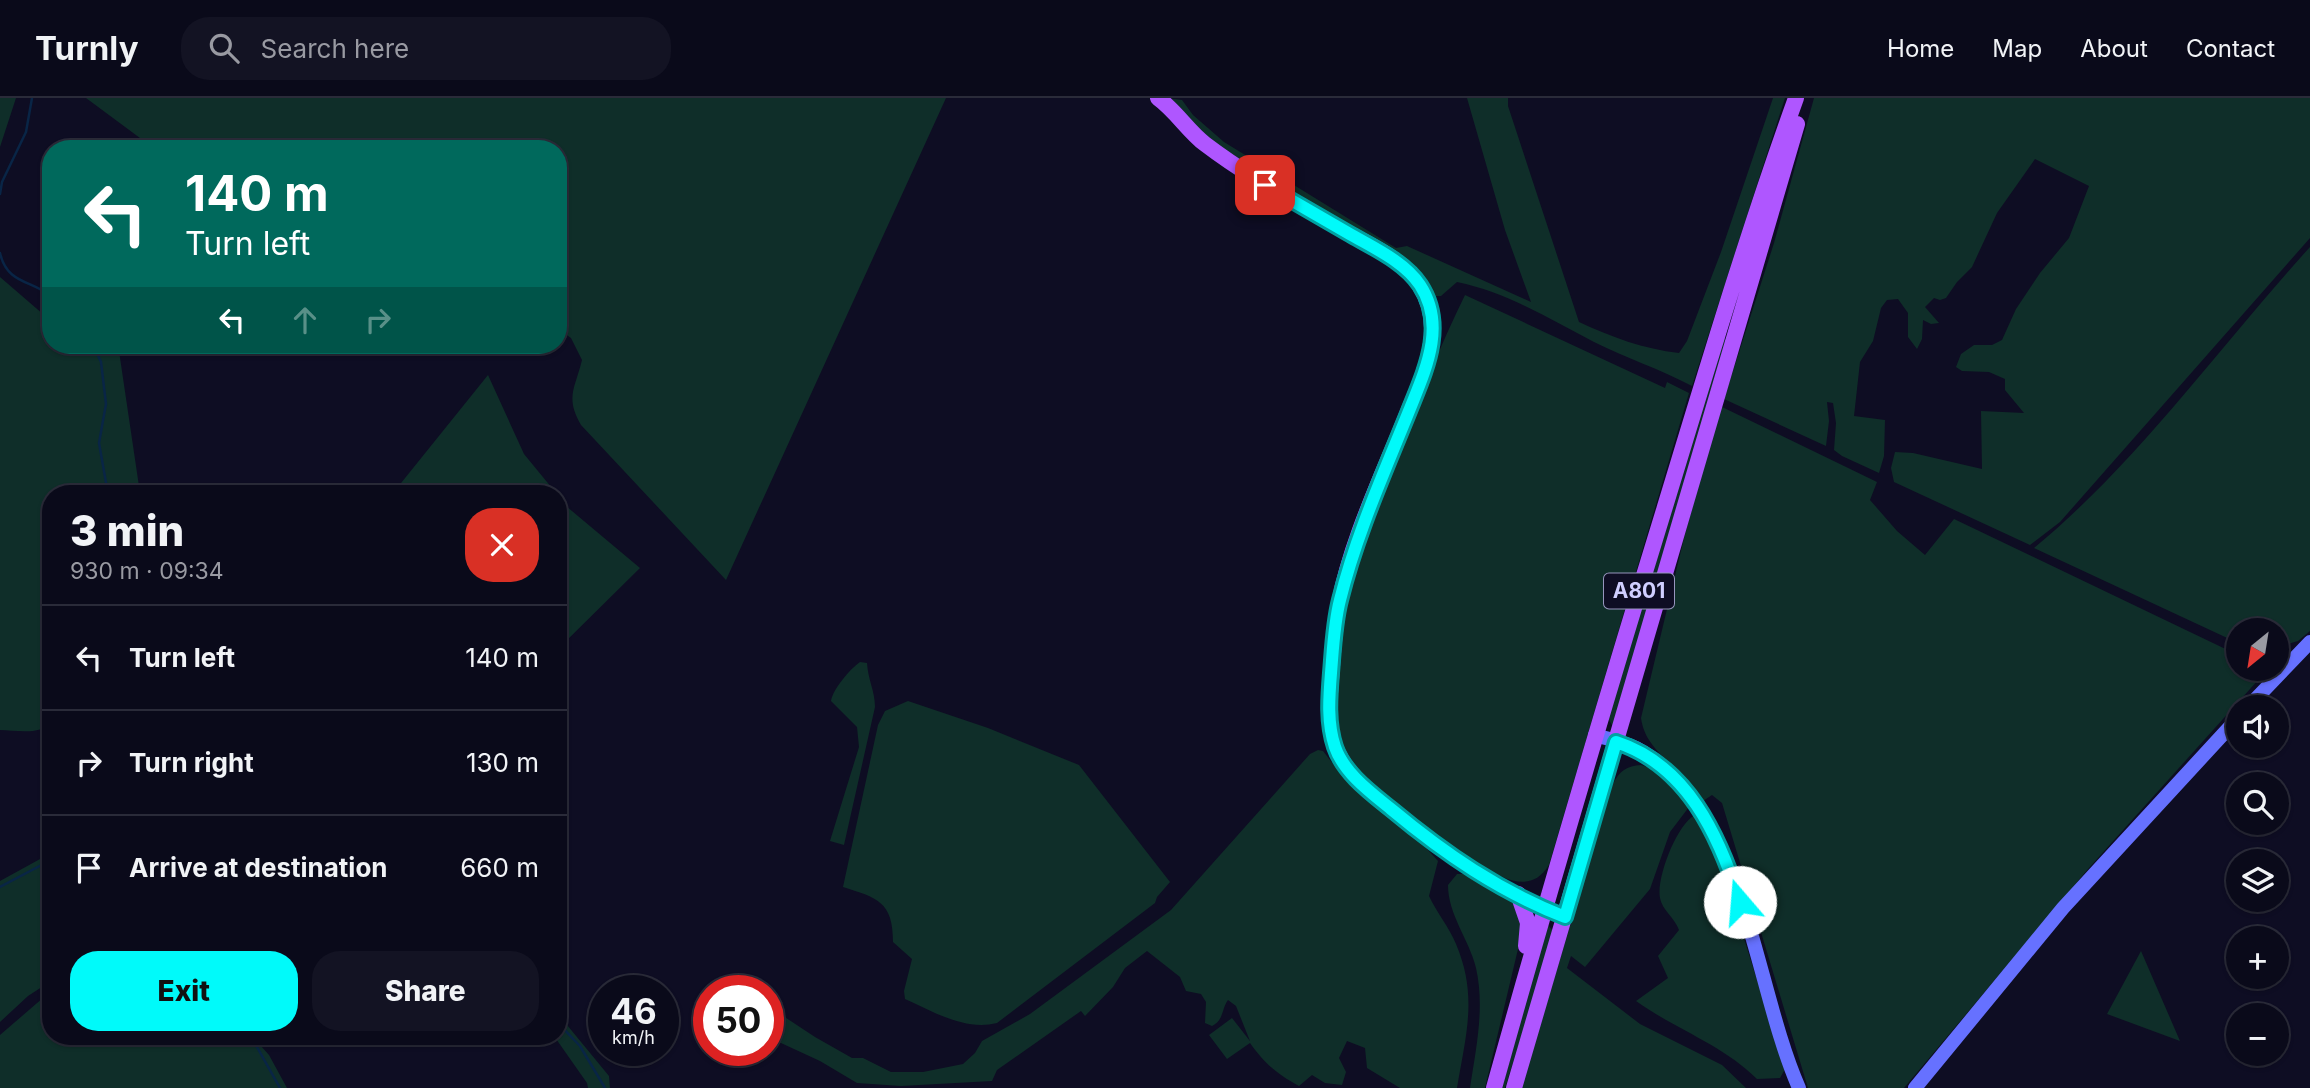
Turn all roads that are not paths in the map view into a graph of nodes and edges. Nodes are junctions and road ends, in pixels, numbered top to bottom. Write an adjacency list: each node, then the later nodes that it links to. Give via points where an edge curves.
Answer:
1 (1158, 98): 9 (main road, via 1203,143 1384,255 1421,286 1434,327 1432,343 1355,547 1339,602 1330,729 1346,768 1371,793 1454,859)
2 (1796, 98): 7 (main road, A801, via 1718,332)
3 (1804, 98): 8 (main road, A801)
4 (2310, 642): 5 (main road)
5 (2259, 695)
6 (2226, 731): 16 (main road, via 2063,908)
7 (1595, 735): 8 (main road); 10 (main road, A801)
8 (1616, 742): 11 (main road, A801); 15 (main road, via 1635,748 1680,783 1716,838)
9 (1518, 894): 10 (main road); 12 (main road, via 1526,913 1527,939 1498,1054)
10 (1544, 908): 11 (main road); 12 (main road, A801)
11 (1565, 917): 14 (main road, A801)
12 (1499, 1067): 13 (main road, A801)
13 (1494, 1088)
14 (1514, 1088)
15 (1799, 1088)
16 (1915, 1088)

